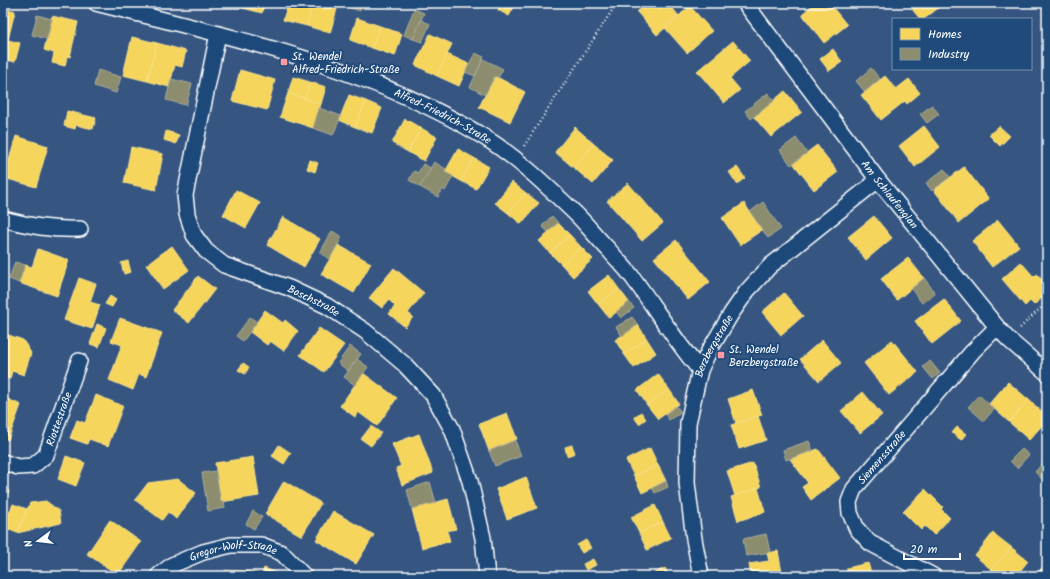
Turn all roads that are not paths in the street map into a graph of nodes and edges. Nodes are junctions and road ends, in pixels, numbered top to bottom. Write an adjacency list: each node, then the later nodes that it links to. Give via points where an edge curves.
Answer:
1 (96, 3): 3 (street, Alfred-Friedrich-Straße)
2 (745, 3): 4 (street, Am Schlaufenglan)
3 (218, 34): 9 (street, Alfred-Friedrich-Straße, via 300,57 365,79 423,104 484,137 528,169 577,216 632,277 684,352); 14 (street, Boschstraße, via 185,195 187,214 194,235 206,251 224,265 289,288 327,306 365,331 404,364 433,395 452,428 470,481 483,538)
4 (878, 180): 7 (street, Am Schlaufenglan); 9 (street, Berzbergstraße, via 770,266 747,291 731,314)
5 (3, 219): 6 (street, via 59,230)
6 (80, 229)
7 (997, 327): 10 (street, Am Schlaufenglan); 16 (street, Siemensstraße, via 973,351 854,489 850,502 850,513 857,529 870,543)
8 (79, 361): 11 (street, Riottestraße, via 46,455 32,466 18,467)
9 (700, 370): 15 (street, Berzbergstraße, via 688,423 687,483)
10 (1047, 374)
11 (3, 462)
12 (158, 576): 13 (street, Gregor-Wolf-Straße, via 172,565 203,552 231,545 261,545 282,553)
13 (304, 576)
14 (487, 576)
15 (701, 576)
16 (933, 576)

